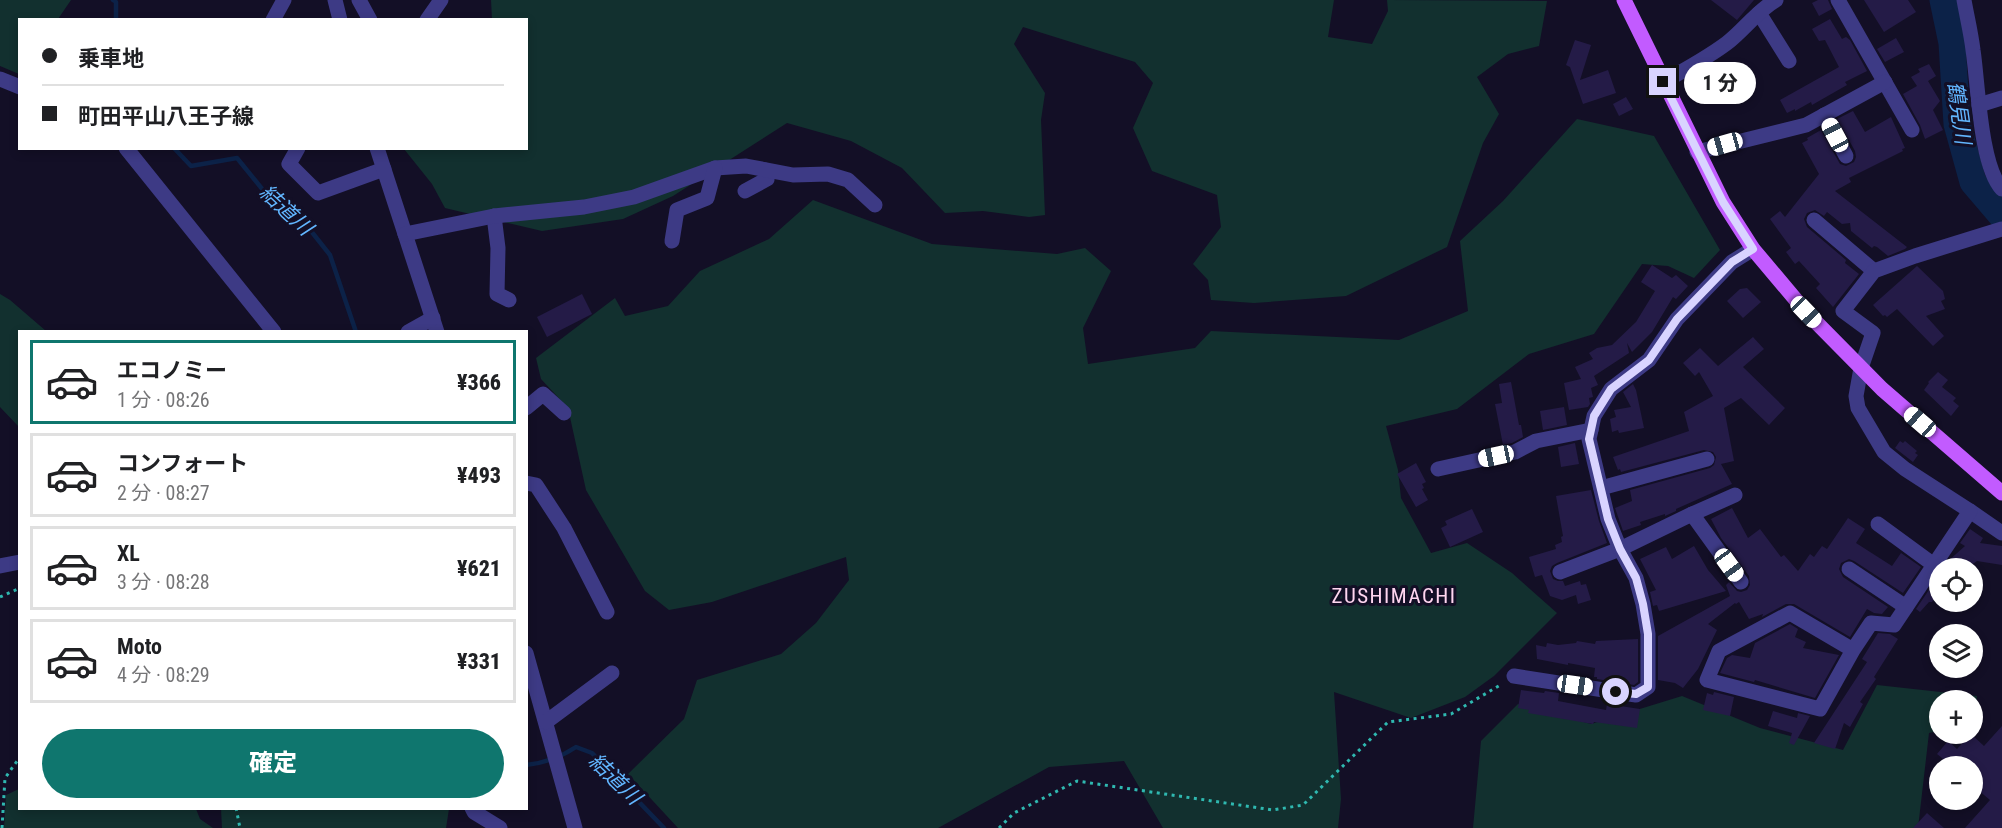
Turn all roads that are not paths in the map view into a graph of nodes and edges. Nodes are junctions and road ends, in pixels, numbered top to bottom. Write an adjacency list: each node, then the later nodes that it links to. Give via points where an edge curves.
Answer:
1 (284, 0): 10 (street)
2 (334, 0): 11 (street)
3 (359, 0): 12 (street)
4 (441, 0): 13 (street)
5 (1624, 0): 16 (main road)
6 (1838, 0): 17 (street)
7 (1964, 0): 20 (street)
8 (1773, 1): 9 (street)
9 (1759, 13): 14 (street); 16 (street, via 1727,44)
10 (274, 18)
11 (339, 18)
12 (369, 18)
13 (428, 18)
14 (1789, 61)
15 (0, 79): 18 (street)
16 (1663, 82): 26 (main road)
17 (1885, 82): 21 (street); 22 (street)
18 (18, 86)
19 (2002, 98): 20 (street)
20 (1979, 105): 31 (street, via 1992,170)
21 (1824, 115): 26 (street, via 1806,124); 27 (street)
22 (1912, 130)
23 (128, 150): 43 (street)
24 (297, 150): 30 (street, via 289,164 318,193)
25 (378, 150): 30 (street)
26 (1697, 152): 39 (main road)
27 (1846, 156)
28 (765, 165): 29 (street); 32 (street, via 767,180); 33 (street, via 793,175 828,174 848,180)
29 (715, 168): 34 (street, via 634,197 584,207); 38 (street, via 707,198 677,210)
30 (384, 169): 37 (street)
31 (2002, 189)
32 (745, 191)
33 (875, 206)
34 (494, 216): 37 (street); 41 (street, via 497,294)
35 (1814, 220): 40 (street)
36 (2001, 230): 40 (street)
37 (405, 234): 42 (street)
38 (672, 241)
39 (1753, 249): 45 (main road); 48 (street, via 1732,262 1677,319 1649,360 1611,389 1594,416)
40 (1874, 271): 45 (street, via 1843,311 1873,333)
41 (509, 300)
42 (435, 325): 44 (street)
43 (272, 330)
44 (416, 330)
45 (1860, 368): 53 (main road); 55 (street, via 1858,408 1884,452)
46 (528, 406): 47 (street, via 543,394)
47 (564, 413)
48 (1591, 430): 50 (street); 52 (street, via 1589,439)
49 (1707, 459): 52 (street)
50 (1438, 469)
51 (528, 483): 69 (street, via 536,485 564,528)
52 (1601, 488): 59 (street)
53 (2002, 493)
54 (1735, 495): 56 (street)
55 (1970, 511): 58 (street); 60 (street)
56 (1692, 514): 59 (street); 67 (street)
57 (1878, 524): 61 (street)
58 (2002, 533)
59 (1620, 549): 65 (street); 73 (street, via 1636,578 1643,604 1648,634 1648,687 1636,694)
60 (1938, 558)
61 (1929, 560)
62 (18, 562): 63 (street)
63 (0, 566)
64 (1849, 568): 68 (street)
65 (1560, 572)
66 (1929, 572): 68 (street)
67 (1741, 582)
68 (1906, 607): 70 (street, via 1894,625 1871,623)
69 (607, 612)
70 (1853, 650): 70 (street, via 1820,709 1707,680 1719,651 1790,614)
71 (528, 660): 74 (street)
72 (612, 673): 74 (street)
73 (1514, 676)
74 (546, 722): 77 (street)
75 (473, 810): 76 (street)
76 (500, 828)
77 (575, 828)

